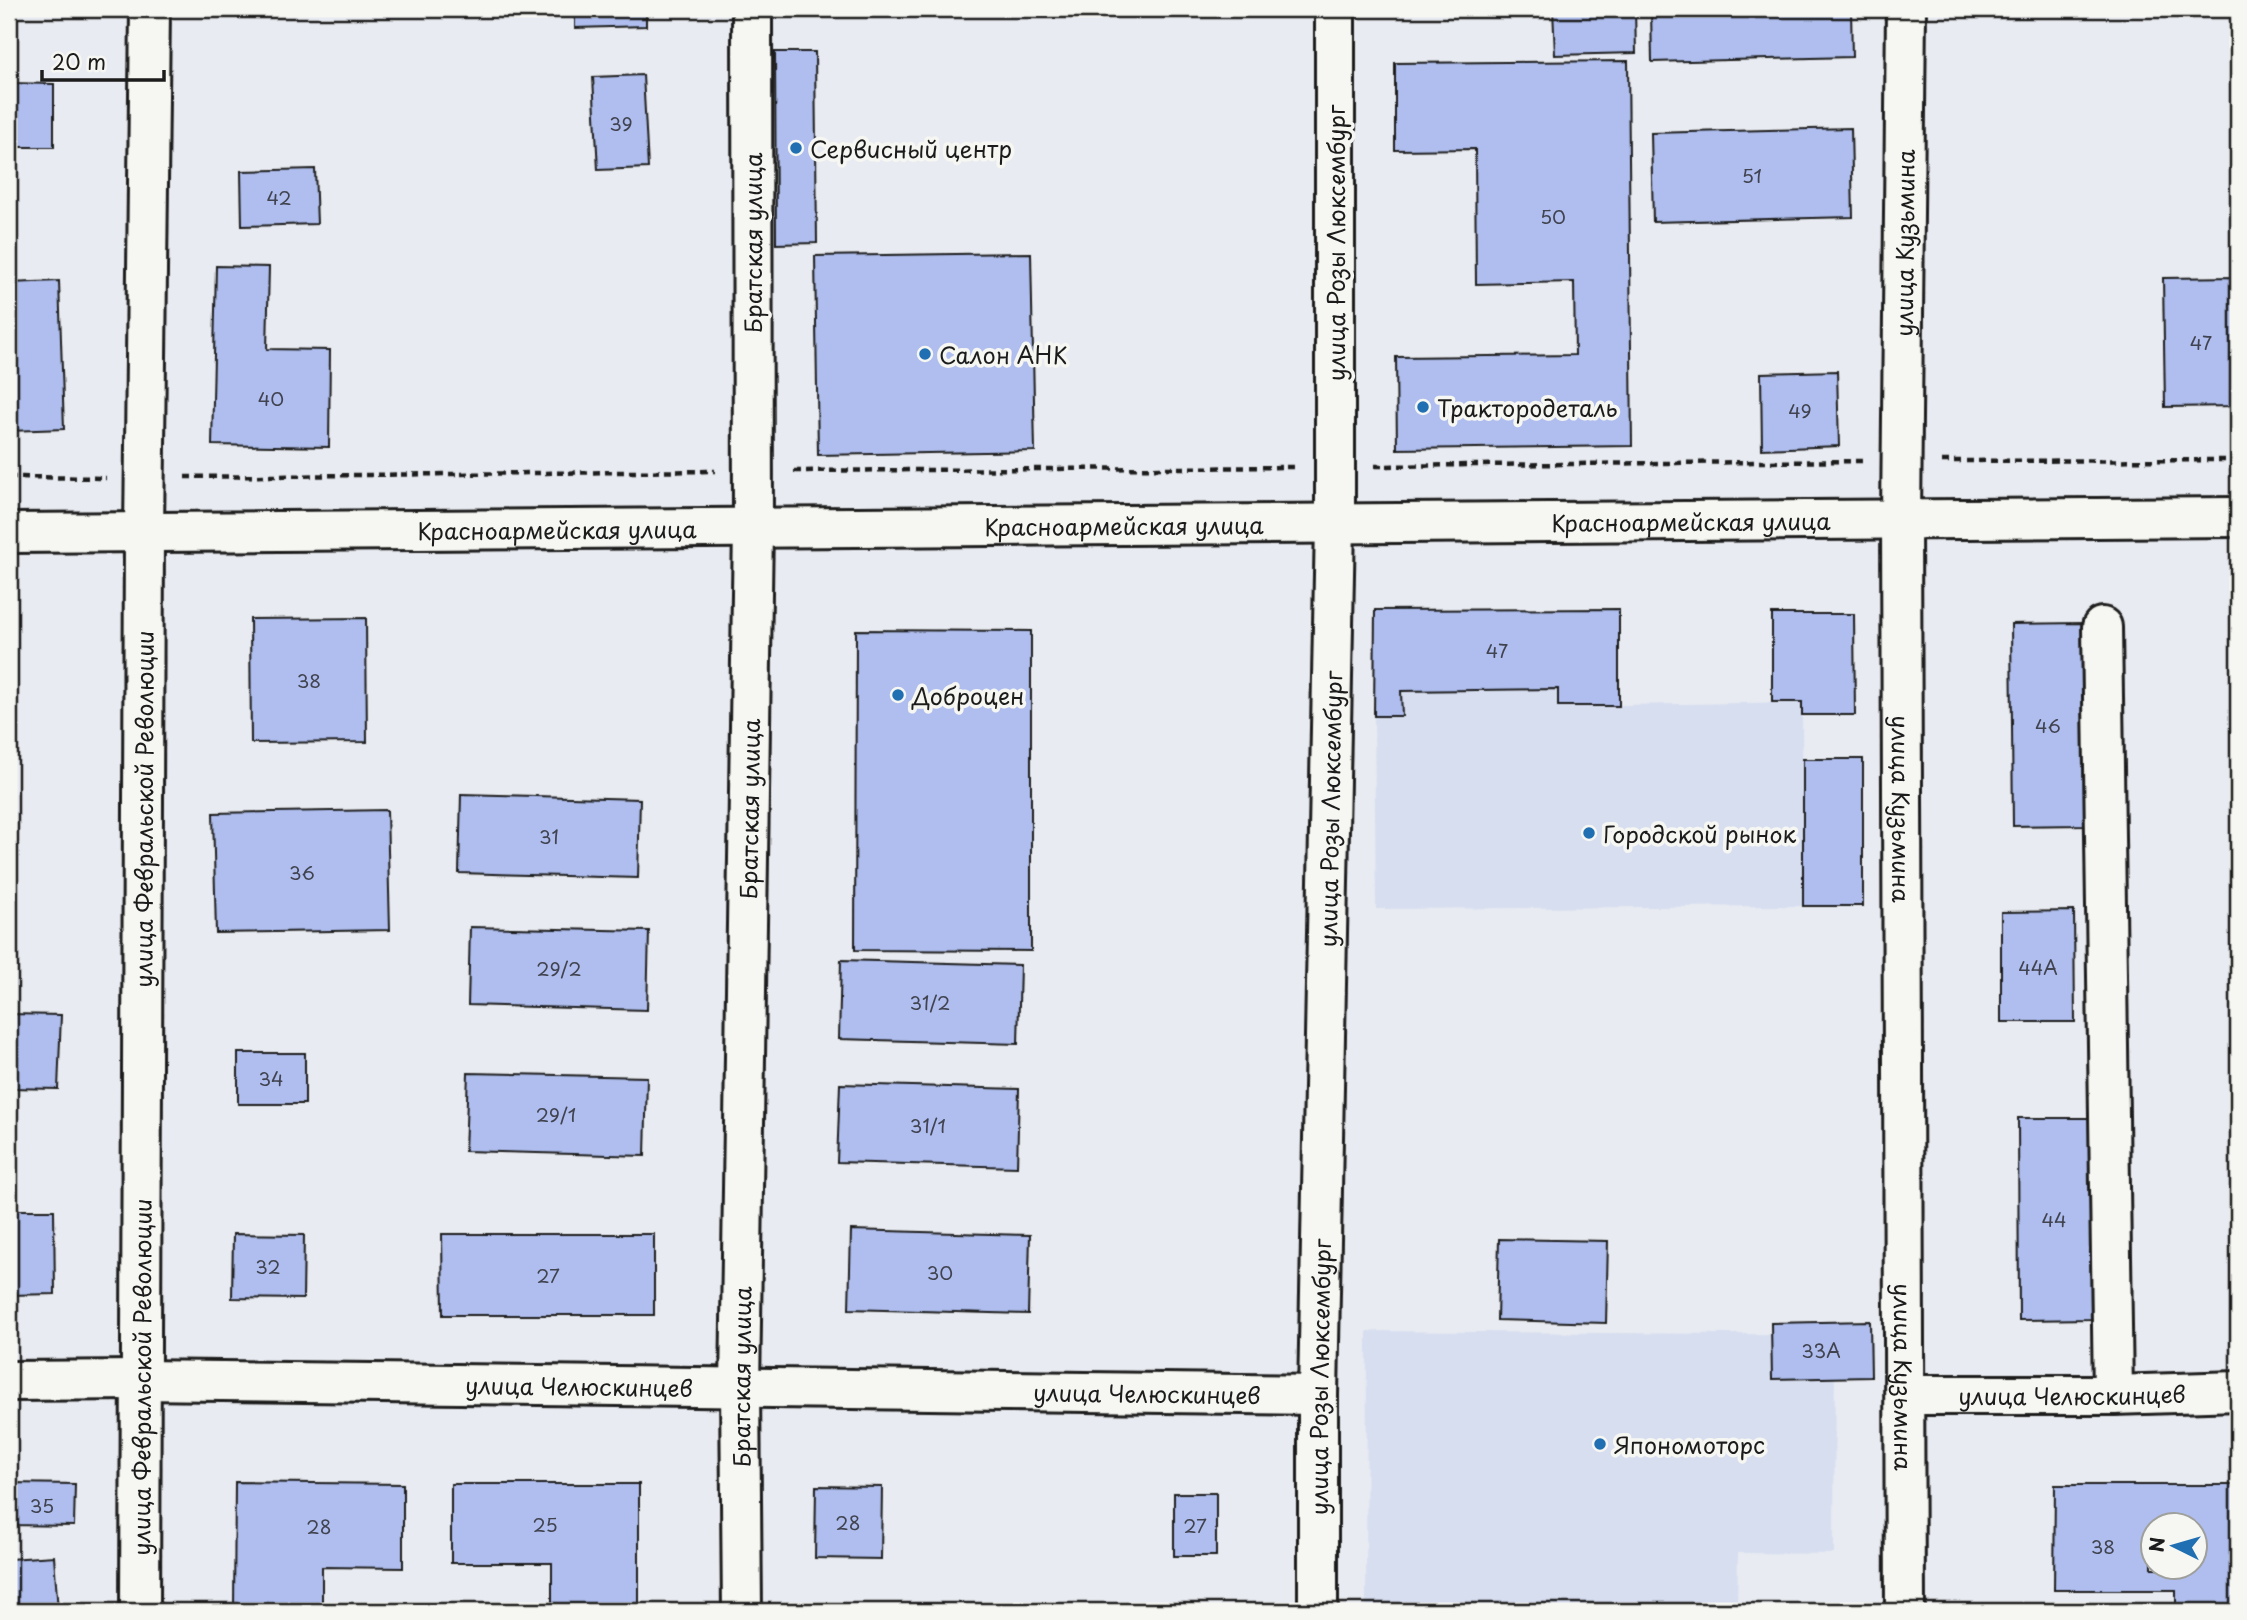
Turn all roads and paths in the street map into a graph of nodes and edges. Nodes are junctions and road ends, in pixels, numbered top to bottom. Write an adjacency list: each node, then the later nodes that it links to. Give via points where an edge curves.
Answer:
1 (150, 9): 10 (street, улица Февральской Революции)
2 (752, 9): 8 (street, Братская улица)
3 (1335, 9): 7 (street, улица Розы Люксембург)
4 (1906, 9): 6 (street, улица Кузьмина)
5 (2238, 460): 6 (path)
6 (1901, 461): 7 (path); 12 (street, улица Кузьмина)
7 (1335, 466): 8 (path); 13 (street, улица Розы Люксембург)
8 (752, 471): 10 (path); 14 (street, Братская улица)
9 (9, 477): 10 (path)
10 (145, 478): 15 (street, улица Февральской Революции)
11 (2238, 517): 12 (street, Красноармейская улица)
12 (1901, 519): 13 (street, Красноармейская улица); 23 (street, улица Кузьмина)
13 (1335, 523): 14 (street, Красноармейская улица); 22 (street, улица Розы Люксембург)
14 (753, 527): 15 (street, Красноармейская улица); 20 (street, Братская улица)
15 (144, 532): 16 (street, Красноармейская улица); 18 (street, улица Февральской Революции)
16 (9, 533)
17 (2102, 627): 24 (street)
18 (138, 1380): 19 (street, улица Челюскинцев); 20 (street, улица Челюскинцев); 25 (street, улица Февральской Революции)
19 (9, 1381)
20 (740, 1388): 22 (street, улица Челюскинцев); 26 (street, Братская улица)
21 (2238, 1391): 24 (street, улица Челюскинцев)
22 (1318, 1395): 27 (street, улица Розы Люксембург)
23 (1906, 1395): 24 (street, улица Челюскинцев); 28 (street, улица Кузьмина)
24 (2113, 1395)
25 (140, 1611)
26 (742, 1611)
27 (1318, 1611)
28 (1905, 1611)

